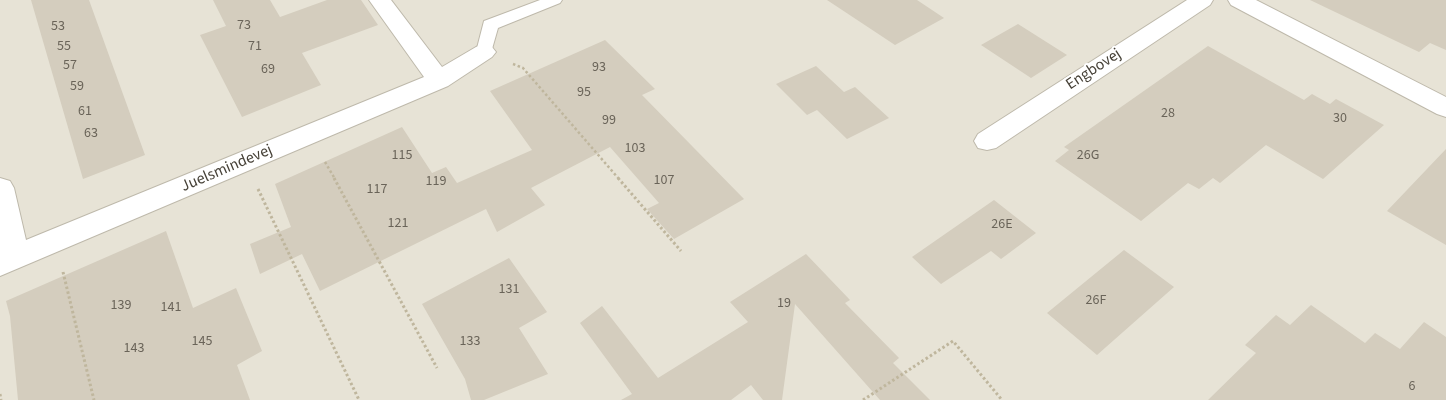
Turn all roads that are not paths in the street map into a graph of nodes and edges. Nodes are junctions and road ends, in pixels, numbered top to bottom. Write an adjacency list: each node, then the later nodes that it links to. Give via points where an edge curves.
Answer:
1 (380, 0): 6 (street)
2 (554, 0): 5 (lane, via 490,25)
3 (1202, 0): 8 (street, Engbovej)
4 (1239, 0): 7 (street)
5 (484, 52): 6 (street, Juelsmindevej)
6 (439, 80): 10 (street, Juelsmindevej)
7 (1446, 108)
8 (986, 141)
9 (0, 188): 10 (street, Juelsmindevej)
10 (8, 261)

